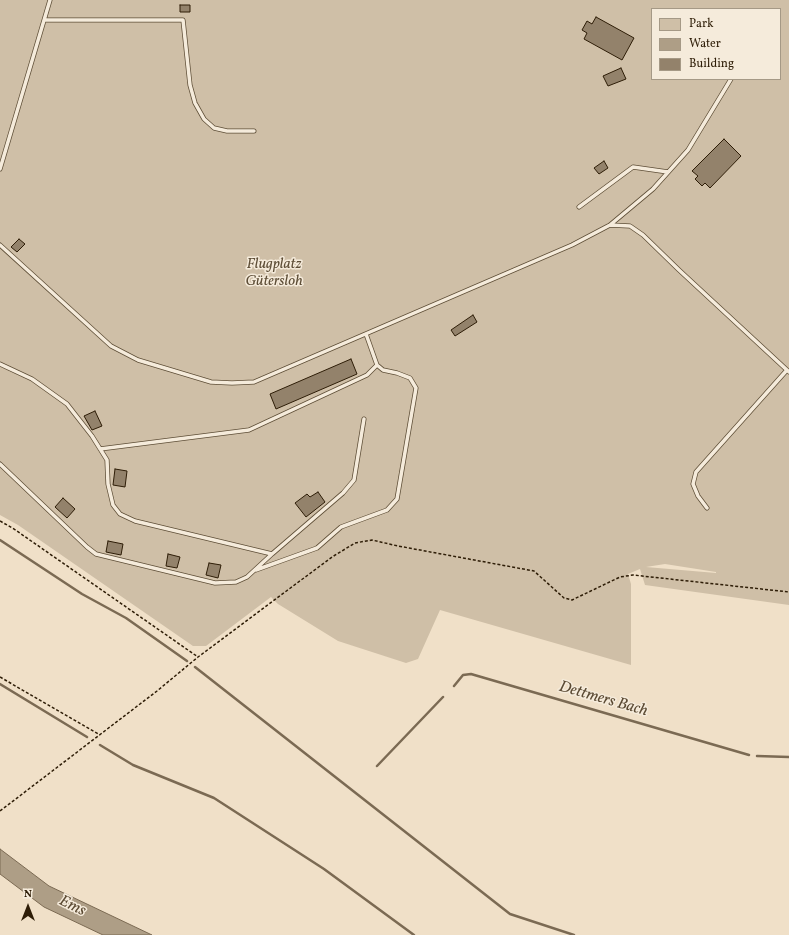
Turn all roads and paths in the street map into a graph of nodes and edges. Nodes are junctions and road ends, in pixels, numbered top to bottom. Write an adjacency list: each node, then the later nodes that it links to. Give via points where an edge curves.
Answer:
1 (50, 0): 2 (lane)
2 (44, 20): 4 (lane, via 183,20 190,85 195,103 204,119 214,128 227,131); 5 (lane)
3 (730, 80): 6 (lane, via 688,150)
4 (254, 131)
5 (0, 169)
6 (668, 172): 7 (lane, via 632,167); 8 (lane, via 653,189)
7 (579, 207)
8 (610, 225): 10 (lane, via 572,245); 13 (lane, via 630,226 643,235)
9 (0, 245): 10 (lane, via 111,346 138,360 210,382 254,382)
10 (366, 334): 12 (lane)
11 (0, 364): 15 (lane, via 32,379 67,404)
12 (377, 365): 15 (lane, via 367,376 249,430); 20 (lane, via 383,370 410,378 416,388 397,499 387,510 341,527 317,548)
13 (788, 371): 17 (lane, via 696,472 693,484)
14 (364, 419): 19 (lane, via 354,480 344,494)
15 (100, 449): 19 (lane, via 107,460 108,484 113,505 120,514 135,521)
16 (0, 464): 20 (lane, via 96,554 215,583 236,582)
17 (707, 508)
18 (0, 521): 22 (path)
19 (272, 554): 20 (lane)
20 (254, 571)
21 (789, 592): 22 (path, via 633,574 620,577 572,600 564,598 534,571 372,540 354,543 332,557)
22 (198, 657): 24 (path)
23 (0, 676): 24 (path)
24 (100, 734): 25 (path)
25 (0, 811)

